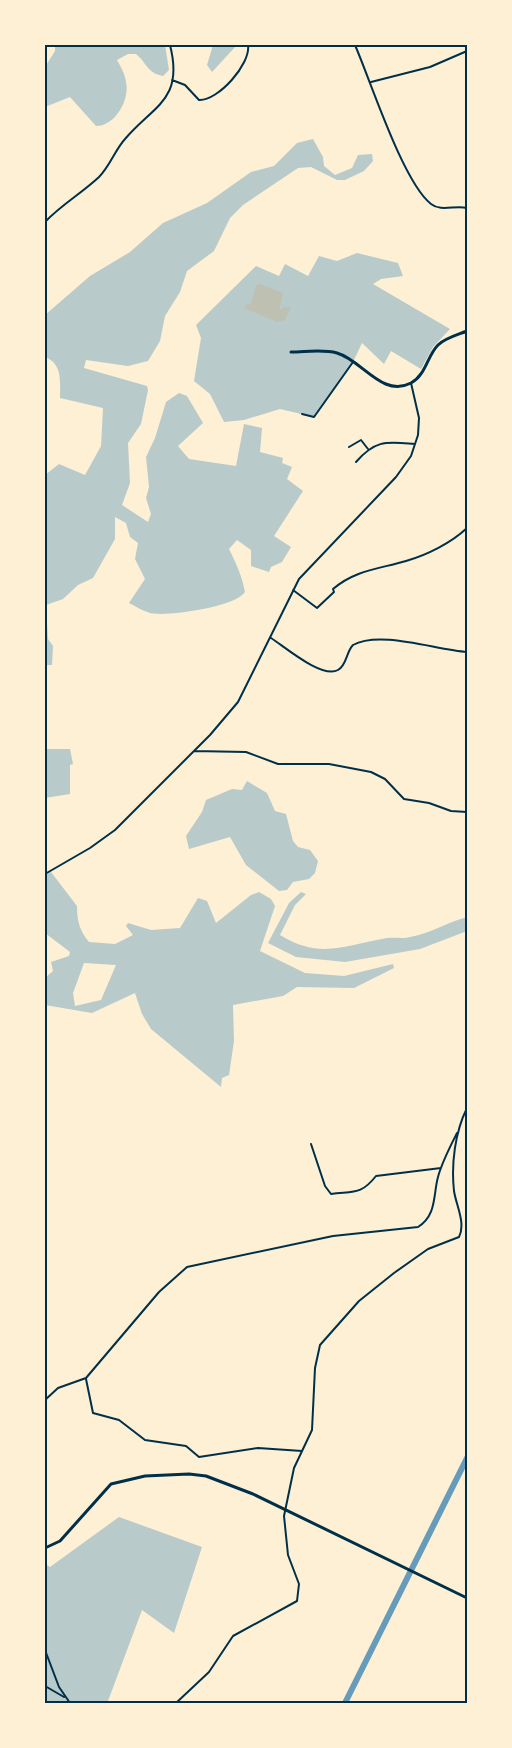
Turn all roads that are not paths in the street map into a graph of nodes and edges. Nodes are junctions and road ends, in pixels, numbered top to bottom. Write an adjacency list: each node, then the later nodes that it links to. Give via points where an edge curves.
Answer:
1 (170, 45): 5 (street)
2 (248, 45): 5 (street, via 247,59 232,81 204,101 197,99 184,84)
3 (355, 45): 6 (street)
4 (467, 51): 6 (street, via 430,67)
5 (172, 80): 8 (street, via 164,102 126,138 101,175)
6 (371, 82): 7 (street, via 409,178 438,208)
7 (467, 208)
8 (45, 222)
9 (467, 331): 12 (street, via 440,343 424,371)
10 (291, 352): 11 (street, via 333,352)
11 (353, 362): 12 (street, via 389,384); 13 (street, via 314,417)
12 (411, 383): 14 (street, via 419,411)
13 (302, 414)
14 (415, 444): 16 (street, via 384,442); 19 (street, via 402,470 306,571)
15 (349, 447): 16 (street, via 361,440)
16 (368, 449): 17 (street)
17 (356, 462)
18 (467, 528): 19 (street, via 418,557 350,576 317,608)
19 (293, 590): 20 (street)
20 (271, 638): 21 (street, via 323,672 338,671 352,645 369,641); 22 (street, via 238,702)
21 (467, 652)
22 (194, 751): 23 (street, via 246,752 278,764 330,764 371,772 385,779 404,799); 24 (street, via 109,835)
23 (467, 812)
24 (45, 874)
25 (467, 1108): 26 (street)
26 (459, 1129): 28 (street); 31 (street, via 453,1165 461,1234 456,1240 428,1249 394,1273 359,1301 324,1339 316,1360 312,1430)
27 (311, 1144): 28 (street, via 331,1194 360,1191 376,1176)
28 (441, 1168): 29 (street, via 436,1199 426,1222 418,1227 333,1236 187,1267 159,1292)
29 (86, 1378): 30 (street, via 58,1388); 31 (street, via 93,1413 119,1420 145,1440 186,1446 199,1457 258,1448)
30 (45, 1400)
31 (302, 1451): 32 (street, via 291,1479)
32 (286, 1509): 33 (street, via 206,1476 130,1478 111,1484 60,1541); 34 (street); 39 (street, via 284,1532 299,1584 297,1601 233,1636 209,1672)
33 (45, 1548)
34 (467, 1599)
35 (45, 1650): 37 (street)
36 (45, 1686): 37 (street)
37 (67, 1699): 38 (street)
38 (70, 1703)
39 (176, 1703)

